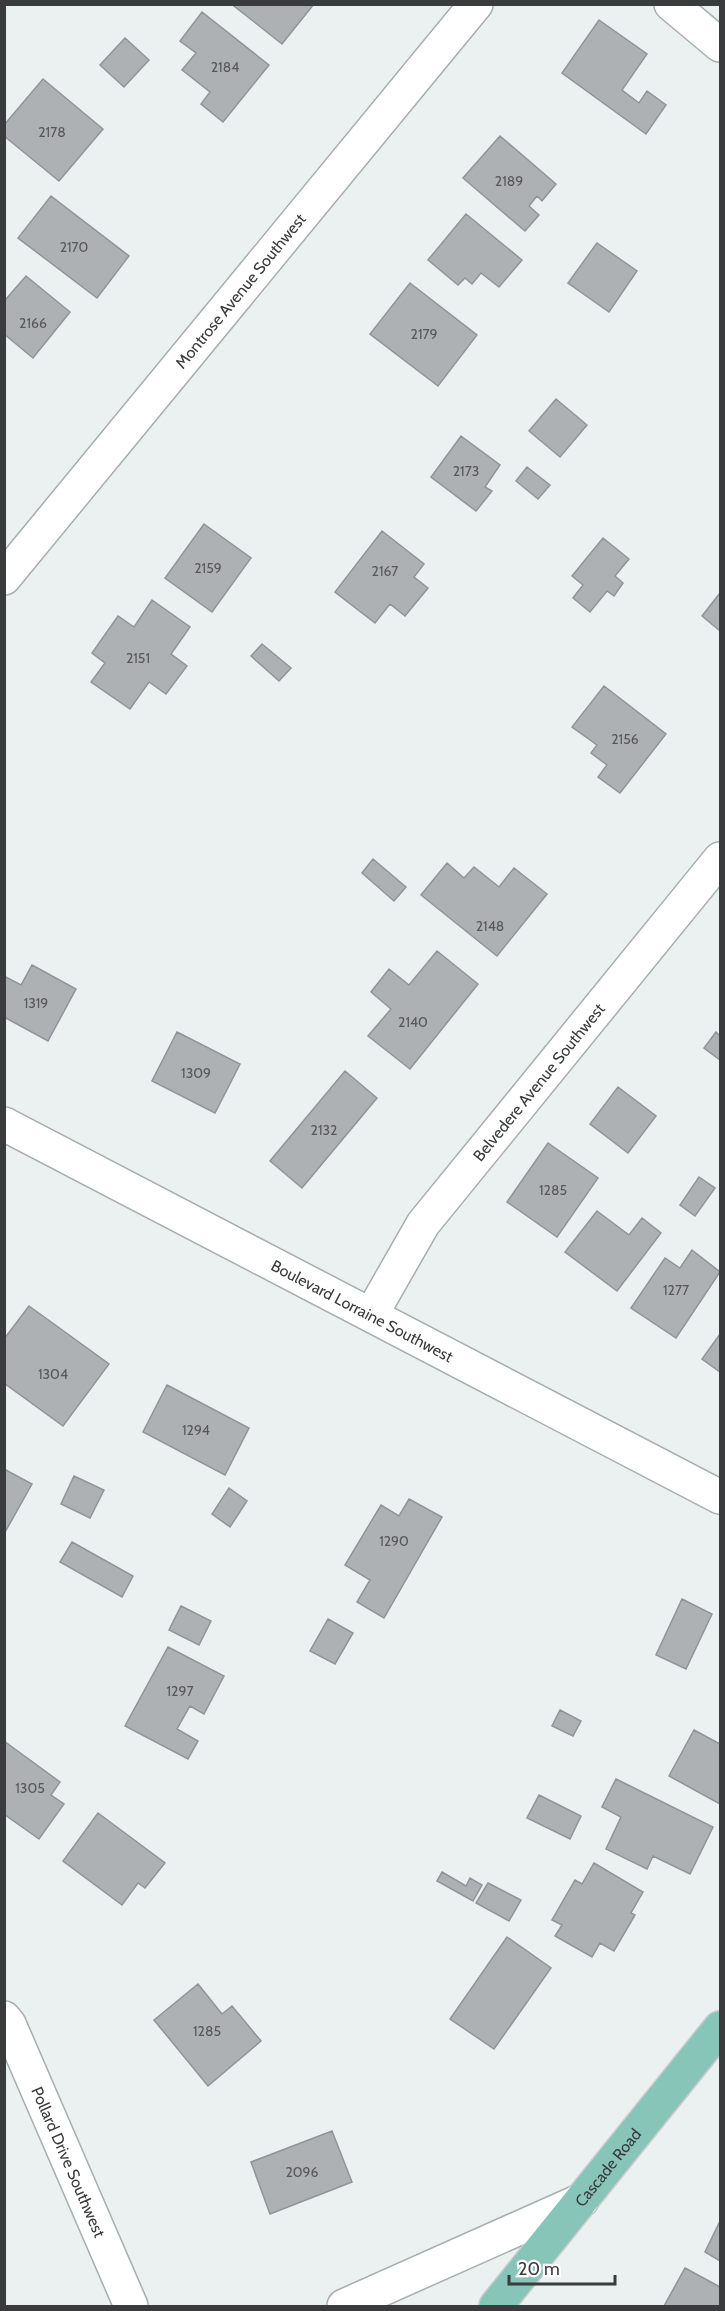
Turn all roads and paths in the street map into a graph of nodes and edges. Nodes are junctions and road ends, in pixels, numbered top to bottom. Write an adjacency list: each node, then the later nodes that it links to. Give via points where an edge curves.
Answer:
1 (476, 4): 4 (street, Montrose Avenue Southwest)
2 (671, 4): 3 (street)
3 (720, 45)
4 (4, 579)
5 (720, 859): 7 (street, Belvedere Avenue Southwest, via 423,1224)
6 (4, 1124): 7 (street, Boulevard Lorraine Southwest)
7 (371, 1315): 8 (street, Boulevard Lorraine Southwest)
8 (720, 1497)
9 (4, 2018): 12 (street, Pollard Drive Southwest)
10 (720, 2028): 11 (main road, Cascade Road)
11 (582, 2200): 13 (street); 14 (main road, Cascade Road)
12 (131, 2307)
13 (344, 2307)
14 (496, 2307)

